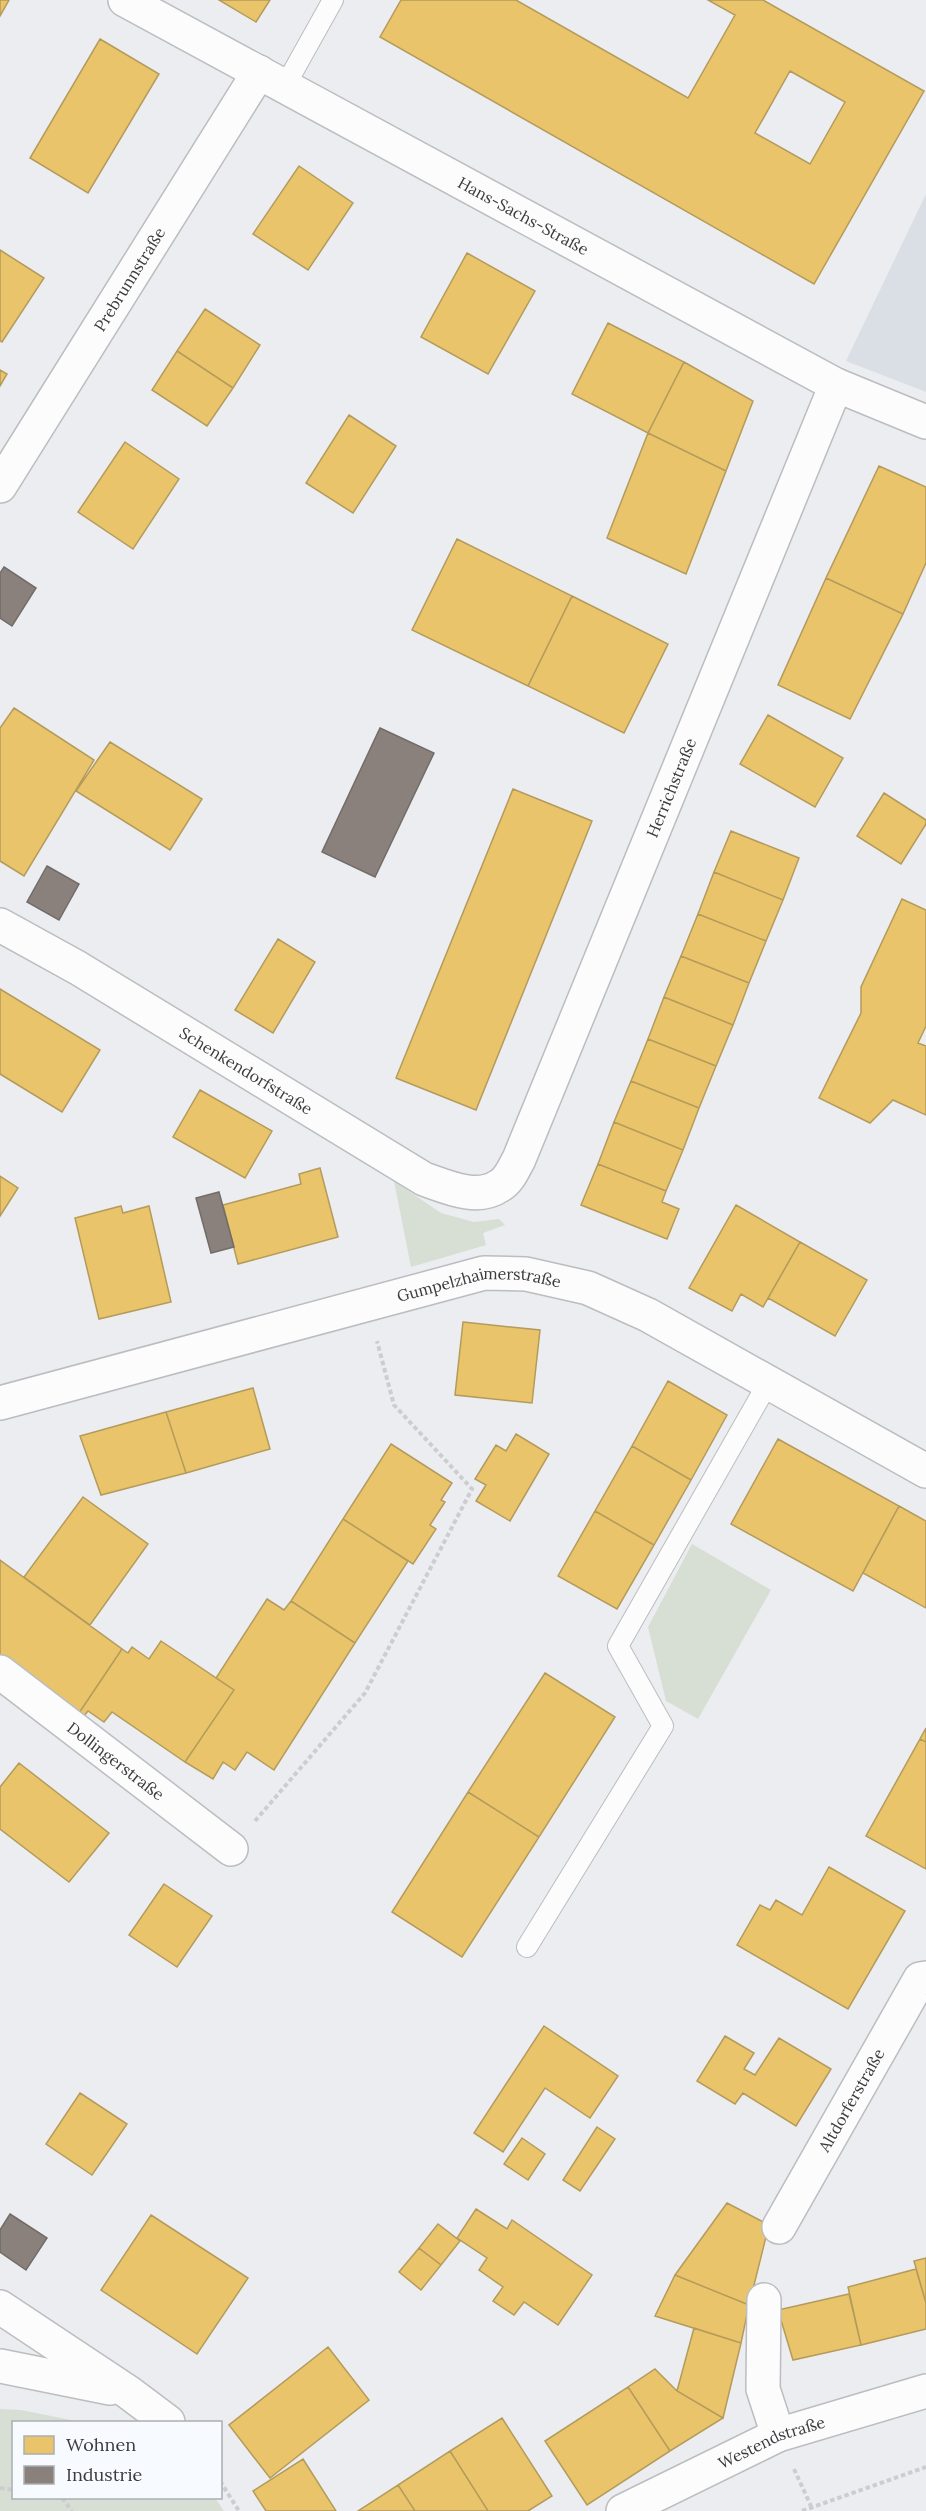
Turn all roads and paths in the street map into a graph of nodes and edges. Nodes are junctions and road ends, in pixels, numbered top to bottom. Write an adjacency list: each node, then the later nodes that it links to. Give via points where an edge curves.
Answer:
1 (125, 0): 3 (street, Hans-Sachs-Straße)
2 (333, 0): 3 (lane)
3 (272, 79): 4 (street, Hans-Sachs-Straße); 6 (street, Prebrunnstraße)
4 (836, 385): 5 (street, Hans-Sachs-Straße); 8 (street, Herrichstraße, via 519,1159)
5 (926, 422)
6 (0, 486)
7 (0, 925): 8 (street, Schenkendorfstraße, via 78,968 424,1179 478,1193)
8 (499, 1187)
9 (367, 1304): 10 (street, Gumpelzhaimerstraße, via 483,1273 526,1274 588,1288 648,1315); 11 (street, Gumpelzhaimerstraße); 14 (path, via 394,1405 472,1489 365,1693)
10 (768, 1383): 12 (street, Gumpelzhaimerstraße); 15 (lane, via 618,1646 663,1726)
11 (0, 1403)
12 (926, 1471)
13 (0, 1672): 14 (street, Dollingerstraße)
14 (231, 1849)
15 (527, 1947)
16 (926, 1978): 17 (street, Altdorferstraße, via 920,1979)
17 (779, 2227)
18 (764, 2300): 24 (street, via 763,2389)
19 (0, 2307): 22 (street)
20 (0, 2366): 22 (street)
21 (926, 2391): 24 (street, Westendstraße)
22 (128, 2392): 23 (street)
23 (167, 2421)
24 (778, 2435): 30 (street, Westendstraße)
25 (926, 2467): 31 (path)
26 (222, 2484): 29 (path)
27 (63, 2499): 28 (path)
28 (72, 2511)
29 (239, 2511)
30 (623, 2511)
31 (803, 2511)

